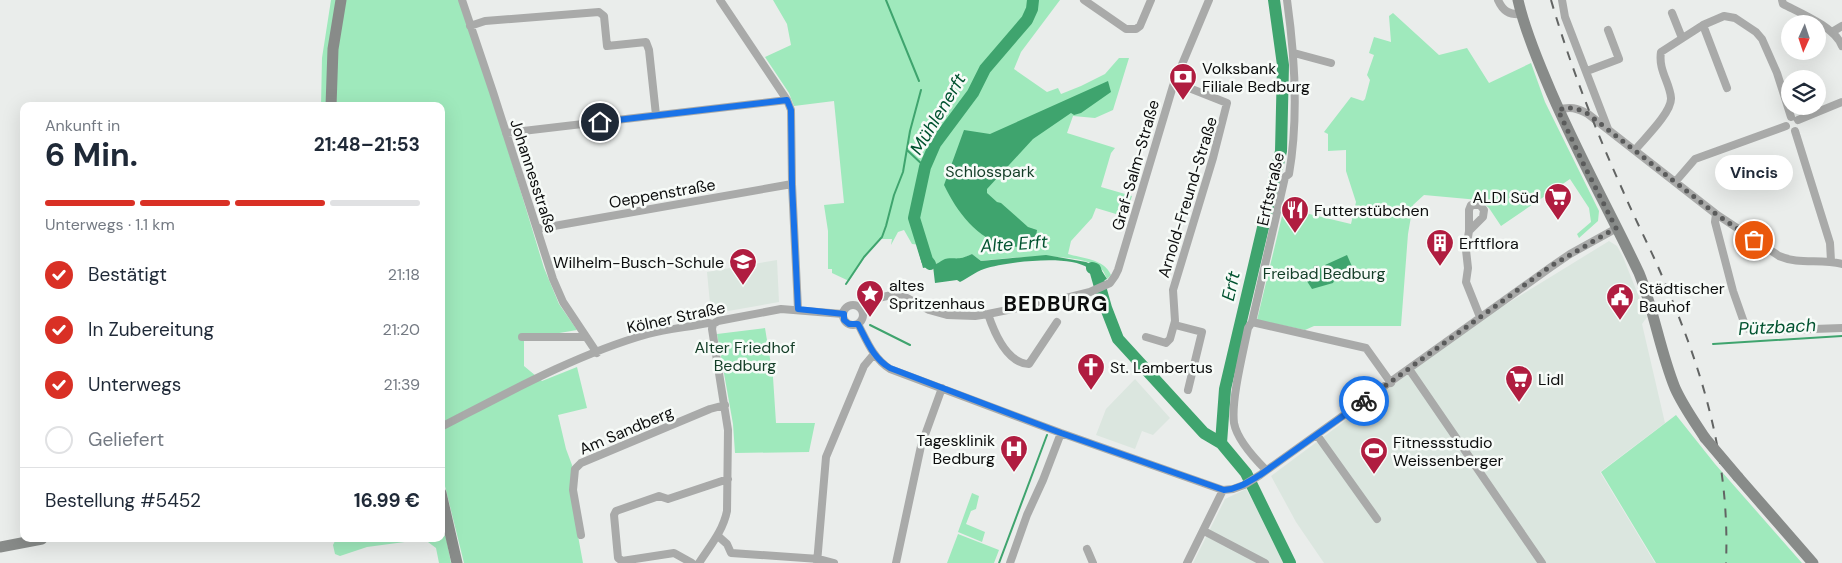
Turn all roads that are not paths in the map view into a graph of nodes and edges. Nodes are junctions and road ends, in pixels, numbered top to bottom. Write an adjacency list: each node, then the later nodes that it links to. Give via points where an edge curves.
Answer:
1 (341, 0): 27 (street)
2 (462, 0): 15 (street, Johannesstraße)
3 (720, 0): 26 (street)
4 (1084, 0): 5 (street, via 1131,29 1140,26)
5 (1151, 0)
6 (1208, 0): 24 (street, Graf-Salm-Straße)
7 (1287, 0): 21 (street, Erftstraße)
8 (1498, 0): 13 (street, via 1507,13)
9 (1518, 0): 13 (street)
10 (1562, 0): 23 (street, via 1565,17)
11 (1782, 0): 18 (street, via 1783,4)
12 (1672, 13): 19 (street)
13 (1521, 14): 29 (street)
14 (1703, 25): 19 (street); 25 (street); 31 (street, via 1730,16 1756,32 1762,39)
15 (470, 26): 30 (street, via 485,21 599,12 604,16 607,46 646,42); 35 (street, Johannesstraße)
16 (1842, 26): 18 (street)
17 (1608, 30): 23 (street, via 1619,59)
18 (1832, 32): 20 (street)
19 (1682, 38): 36 (street, via 1661,52 1671,98 1670,108)
20 (1841, 41)
21 (1294, 53): 22 (street); 51 (street, Erftstraße, via 1293,151)
22 (1331, 63)
23 (1587, 71): 33 (street)
24 (1174, 82): 48 (street, Graf-Salm-Straße, via 1118,270 1112,280 1090,292); 54 (street, Arnold-Freund-Straße, via 1227,103 1173,290)
25 (1727, 88)
26 (787, 100): 30 (street); 38 (street, via 791,110)
27 (331, 102)
28 (1842, 102): 31 (street)
29 (1558, 110): 33 (street, via 1569,106 1579,109); 40 (street)
30 (656, 116): 35 (street)
31 (1794, 119): 32 (street, via 1787,120); 34 (street, via 1799,127)
32 (1786, 126): 34 (street); 37 (street, via 1695,159)
33 (1608, 129): 36 (street)
34 (1795, 131): 43 (street, via 1830,243)
35 (506, 133): 41 (street, Johannesstraße)
36 (1636, 150): 37 (street)
37 (1676, 182): 39 (street)
38 (792, 184): 41 (street, Oeppenstraße); 46 (street)
39 (1716, 214): 43 (street, via 1788,260); 55 (street, via 1715,222 1732,291 1746,328 1754,331)
40 (1616, 228): 49 (street, via 1570,254); 93 (street, bridge, via 1646,290 1675,387 1685,408 1705,438)
41 (538, 229): 57 (street, Johannesstraße, via 563,302)
42 (1469, 231): 49 (street, via 1466,282)
43 (1831, 261): 44 (street)
44 (1842, 264)
45 (860, 308): 47 (street, via 851,306); 48 (street, via 872,299 892,295 947,315); 53 (street, via 863,316)
46 (798, 309): 47 (street, Kölner Straße); 52 (street, Kölner Straße, via 781,309)
47 (844, 314): 53 (street, via 844,320 849,324)
48 (988, 314): 50 (street, via 1000,342 1026,364)
49 (1480, 317): 61 (street)
50 (1057, 322)
51 (1252, 322): 62 (street, via 1366,348); 69 (street, Erftstraße, via 1248,328 1234,405 1234,424)
52 (713, 324): 59 (street, Kölner Straße, via 650,334); 65 (street)
53 (858, 324): 60 (street)
54 (1175, 325): 58 (street, via 1170,340 1166,342); 64 (street, via 1202,332)
55 (1842, 328)
56 (522, 337): 57 (street)
57 (586, 337): 59 (street, Johannesstraße)
58 (1146, 337)
59 (597, 353): 66 (street, Kölner Straße, via 535,378)
60 (874, 354): 63 (street, via 890,368); 81 (street, via 864,366 826,457)
61 (1409, 369): 62 (street); 92 (street)
62 (1391, 383): 68 (street)
63 (942, 388): 67 (street); 87 (street, via 921,446)
64 (1188, 390)
65 (725, 405): 70 (street); 75 (street, Am Sandberg, via 581,463 575,469 573,490)
66 (445, 425)
67 (1058, 432): 71 (street); 88 (street)
68 (1316, 435): 69 (street); 72 (street)
69 (1263, 472): 71 (street, via 1244,485)
70 (728, 479): 76 (street, via 727,511); 83 (street, via 668,499 659,496 616,511 614,515 618,558 622,561 674,553)
71 (1224, 490): 74 (street)
72 (1377, 519)
73 (445, 522): 82 (street)
74 (1204, 531): 90 (street); 91 (street)
75 (581, 535)
76 (718, 536): 80 (street); 84 (street)
77 (26, 542): 78 (street)
78 (0, 547)
79 (1087, 549): 89 (street)
80 (731, 553): 81 (street); 85 (street)
81 (818, 561): 86 (street)
82 (458, 563)
83 (692, 563)
84 (699, 563)
85 (728, 563)
86 (834, 563)
87 (896, 563)
88 (1010, 563)
89 (1092, 563)
90 (1187, 563)
91 (1265, 563)
92 (1542, 563)
93 (1813, 563)

